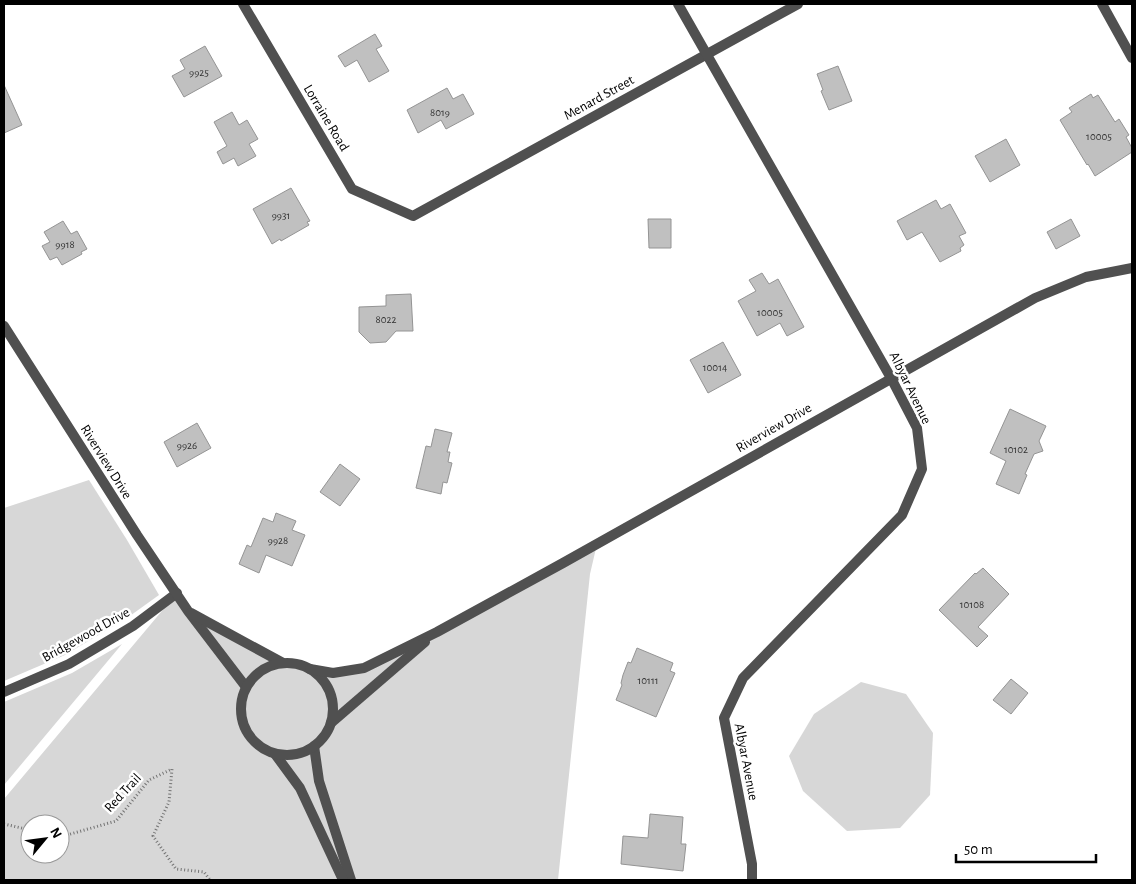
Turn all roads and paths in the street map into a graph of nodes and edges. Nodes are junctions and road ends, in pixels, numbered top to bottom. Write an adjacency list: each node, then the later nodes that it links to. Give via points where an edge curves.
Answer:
1 (243, 4): 7 (street, Lorraine Road, via 352,189)
2 (678, 4): 5 (street, Albyar Avenue)
3 (798, 4): 5 (street, Menard Street)
4 (1102, 4): 6 (street)
5 (707, 54): 7 (street, Menard Street); 10 (street, Albyar Avenue)
6 (1132, 58)
7 (413, 216)
8 (1132, 268): 10 (street, Riverview Drive, via 1086,277 1035,298)
9 (4, 326): 11 (street, Riverview Drive)
10 (891, 378): 13 (street, Riverview Drive); 27 (street, Albyar Avenue, via 917,428 922,469 902,515 743,678 724,718 752,864)
11 (177, 594): 12 (street, Riverview Drive); 17 (street, Bridgewood Drive, via 133,626 69,664)
12 (188, 611): 14 (street, Riverview Drive); 16 (street, Riverview Drive)
13 (437, 632): 15 (street, Riverview Drive, via 364,668 333,673); 18 (street, Riverview Drive)
14 (283, 663): 15 (street, Riverview Drive); 16 (street, via 268,667)
15 (310, 669): 18 (street, via 330,692 333,708)
16 (246, 687): 20 (street, via 241,700 244,727 262,748)
17 (4, 692)
18 (330, 723): 19 (street, Riverview Drive)
19 (314, 746): 20 (street, via 288,756); 26 (street, via 319,781)
20 (275, 754): 25 (street, via 300,788)
21 (4, 824): 22 (path)
22 (20, 828)
23 (70, 834): 24 (path, Red Trail, via 116,821 149,780 172,769 169,802 153,836 176,869 204,872)
24 (210, 880)
25 (343, 880)
26 (351, 880)
27 (752, 880)

